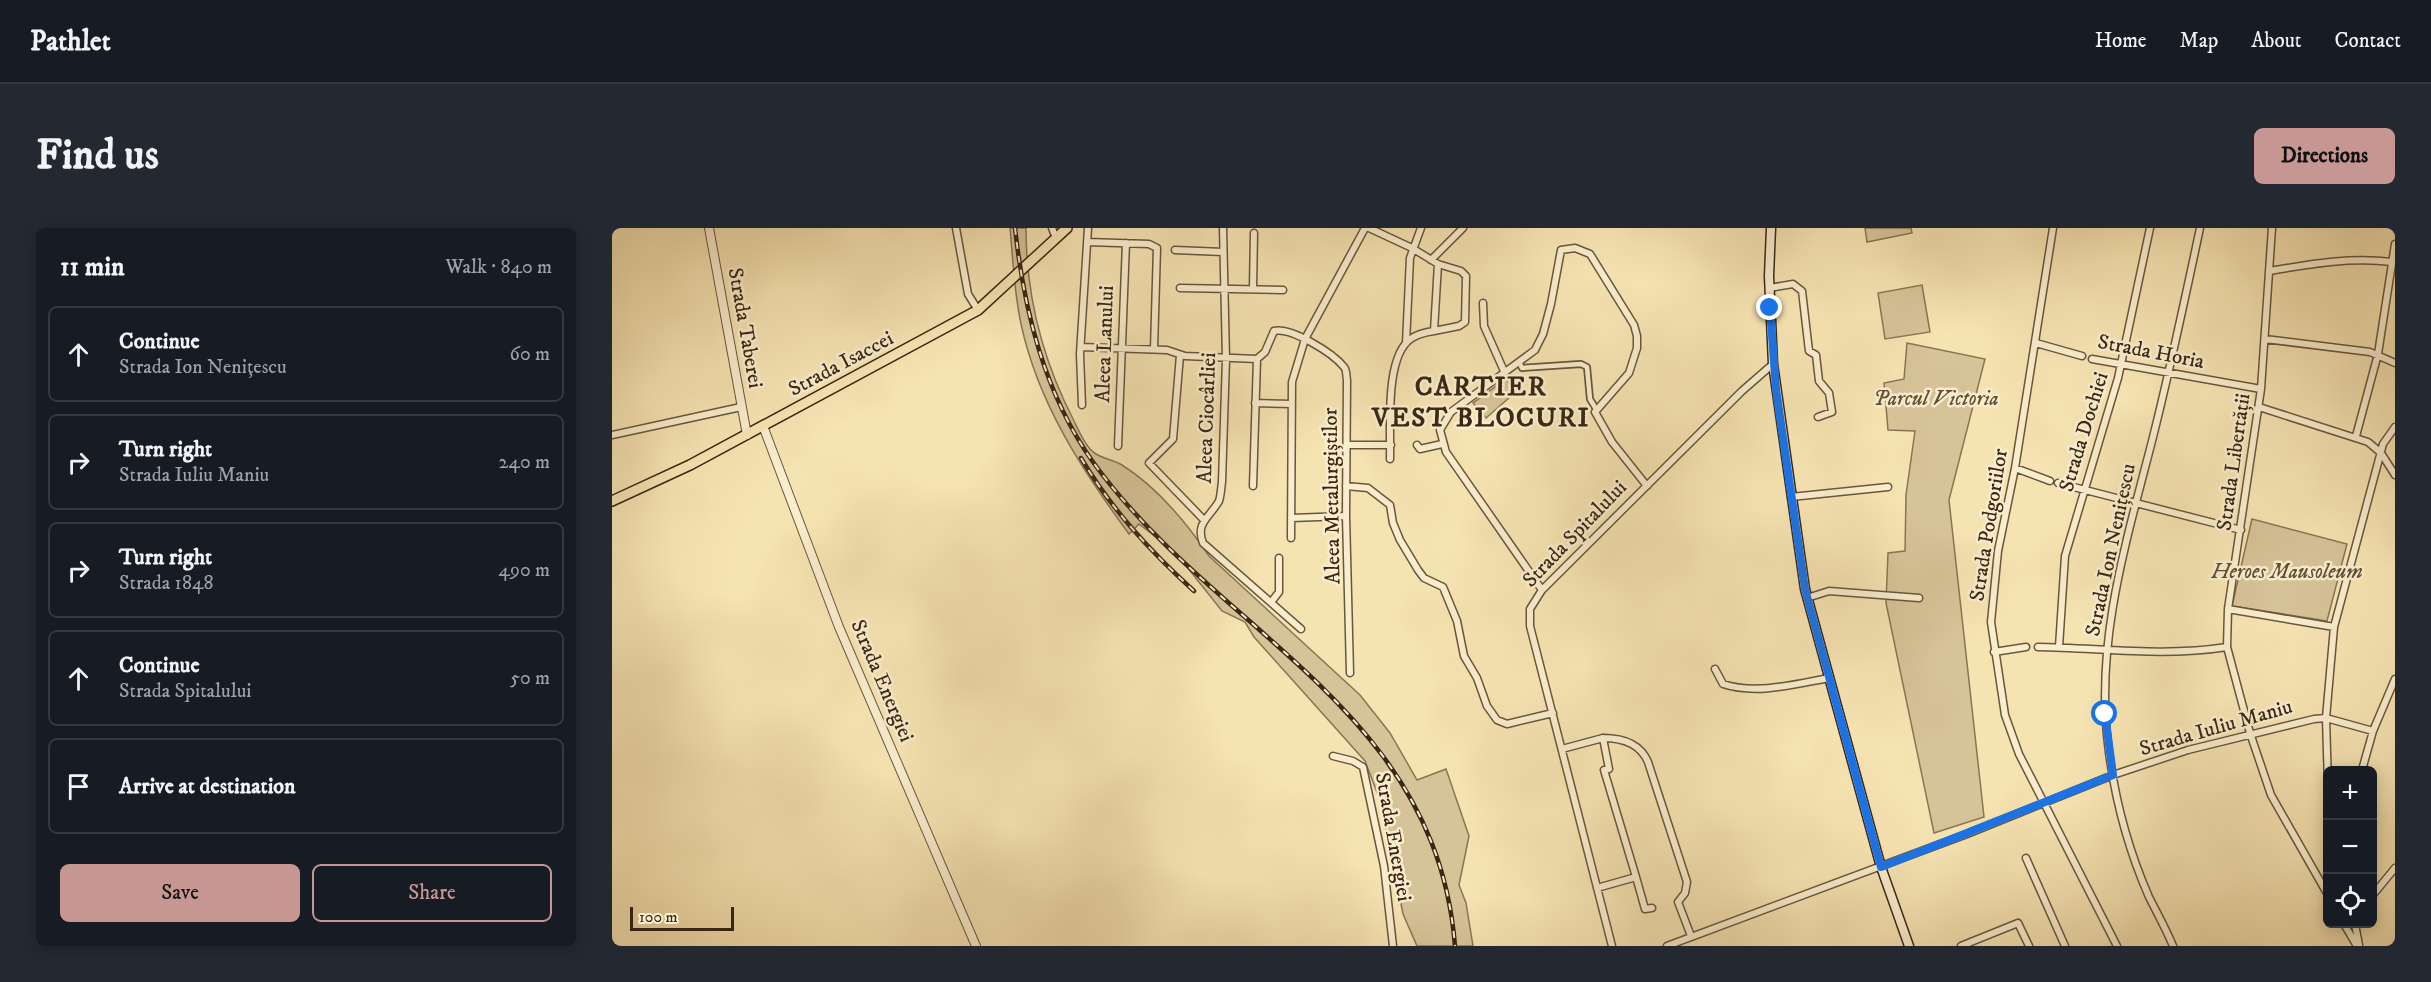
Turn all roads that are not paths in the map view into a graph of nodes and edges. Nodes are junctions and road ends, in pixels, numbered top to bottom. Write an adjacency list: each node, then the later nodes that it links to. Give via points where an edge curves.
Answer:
1 (709, 228): 58 (street, Strada Taberei)
2 (956, 228): 32 (street, via 969,294)
3 (1052, 228): 16 (street)
4 (1067, 228): 16 (main road, Strada Isaccei)
5 (1088, 228): 17 (street)
6 (1223, 228): 22 (street, Aleea Ciocârliei)
7 (1367, 228): 20 (street); 34 (street)
8 (1421, 228): 20 (street)
9 (1463, 228): 23 (street)
10 (1771, 228): 28 (main road)
11 (2053, 228): 37 (street, Strada Podgoriilor)
12 (2150, 228): 50 (street, Strada Dochiei)
13 (2200, 228): 52 (street, Strada Ion Nenițescu)
14 (2272, 228): 25 (street, Strada Libertății)
15 (1254, 233): 27 (street)
16 (1056, 238): 32 (main road, Strada Isaccei)
17 (1087, 242): 18 (street); 38 (street)
18 (1126, 243): 39 (street, Aleea Lanului); 40 (street, via 1155,246 1158,251)
19 (2395, 244): 24 (street)
20 (1412, 248): 23 (street); 36 (street)
21 (1175, 250): 22 (street)
22 (1223, 252): 29 (street, Aleea Ciocârliei)
23 (1435, 262): 33 (street); 33 (street, via 1466,276 1466,318 1459,326)
24 (2392, 262): 25 (street, via 2329,261); 41 (street)
25 (2269, 271): 35 (street, Strada Libertății)
26 (1180, 288): 29 (street)
27 (1253, 288): 29 (street); 30 (street)
28 (1769, 288): 49 (main road); 60 (street, via 1793,284 1802,291 1809,351 1816,355 1819,381 1829,393 1832,412)
29 (1224, 289): 45 (street, Aleea Ciocârliei)
30 (1283, 290)
31 (1483, 303): 51 (street, via 1484,326)
32 (978, 310): 61 (main road, Strada Isaccei)
33 (1434, 331): 36 (street)
34 (1305, 339): 46 (street, via 1284,330 1274,331 1265,352); 55 (street, via 1292,382); 67 (street, Aleea Metalurgiștilor, via 1346,372)
35 (2265, 339): 41 (street); 53 (street, Strada Libertății)
36 (1406, 342): 68 (street, via 1394,369)
37 (2036, 343): 43 (street, Strada Horia); 73 (street, Strada Podgoriilor)
38 (1081, 347): 39 (street); 56 (street)
39 (1121, 348): 40 (street); 70 (street, Aleea Lanului)
40 (1154, 349): 42 (street)
41 (2378, 354): 48 (street); 65 (street)
42 (1180, 355): 45 (street); 87 (street, Aleea Ciocârliei, via 1173,439 1149,463)
43 (2082, 356): 44 (street, Strada Horia)
44 (2092, 358): 50 (street, Strada Horia)
45 (1226, 359): 46 (street); 87 (street, Aleea Ciocârliei, via 1220,498)
46 (1257, 359): 54 (street)
47 (1519, 362): 51 (street); 59 (street, via 1522,368 1581,364 1587,367 1590,399); 59 (street, via 1535,350 1543,334 1561,250 1583,249 1635,325 1637,336 1629,373)
48 (2395, 363)
49 (1773, 364): 79 (street, Strada Spitalului); 82 (main road)
50 (2121, 365): 52 (street, Strada Horia); 81 (street, Strada Dochiei)
51 (1504, 371): 66 (street, via 1445,418 1440,430)
52 (2169, 373): 53 (street, Strada Horia); 84 (street, Strada Ion Nenițescu)
53 (2261, 389): 57 (street, Strada Libertății)
54 (1255, 403): 55 (street); 77 (street)
55 (1292, 404): 86 (street)
56 (1082, 405)
57 (2259, 406): 65 (street); 88 (street, Strada Libertății)
58 (741, 407): 63 (street); 64 (street, Strada Taberei)
59 (1596, 409): 79 (street, via 1612,442)
60 (1818, 417)
61 (763, 426): 64 (main road, Strada Isaccei); 130 (street, Strada Energiei, via 839,627)
62 (2395, 426): 71 (street)
63 (612, 435)
64 (747, 435): 83 (main road, Strada Isaccei)
65 (2356, 436): 71 (street)
66 (1442, 444): 69 (street, via 1420,450); 91 (street)
67 (1347, 445): 68 (street); 78 (street, Aleea Metalurgiștilor)
68 (1391, 445): 72 (street)
69 (1417, 445)
70 (1118, 446)
71 (2381, 453): 74 (street); 96 (street)
72 (1390, 459)
73 (2015, 468): 75 (street); 102 (street, Strada Podgoriilor, via 1998,551 1991,622)
74 (2395, 475)
75 (2050, 481): 76 (street)
76 (2058, 483): 81 (street)
77 (1253, 486)
78 (1346, 486): 85 (street, Aleea Metalurgiștilor); 108 (street, via 1368,488 1390,505 1400,540 1418,570 1424,578 1443,587 1457,621 1464,656 1493,716 1507,724)
79 (1647, 486): 91 (street, Strada Spitalului)
80 (1888, 487): 82 (street)
81 (2083, 490): 84 (street); 100 (street, Strada Dochiei, via 2065,556)
82 (1791, 497): 92 (main road)
83 (612, 501)
84 (2136, 505): 88 (street); 103 (street, Strada Ion Nenițescu, via 2117,585)
85 (1346, 516): 86 (street); 105 (street, Aleea Metalurgiștilor)
86 (1291, 518): 89 (street)
87 (1204, 520): 94 (street, via 1199,531 1203,543)
88 (2241, 530): 95 (street, Strada Libertății)
89 (1291, 538)
90 (1279, 558): 94 (street, via 1279,592)
91 (1542, 590): 108 (street, Strada Spitalului, via 1528,615)
92 (1807, 598): 93 (street, via 1829,591); 106 (main road)
93 (1919, 598)
94 (1272, 601): 97 (street)
95 (2228, 609): 96 (street); 101 (street, Strada Libertății)
96 (2334, 627): 109 (street)
97 (1301, 628)
98 (2026, 647): 99 (street); 102 (street)
99 (2038, 647): 100 (street)
100 (2059, 647): 103 (street)
101 (2227, 647): 103 (street, via 2181,653); 111 (street, Strada Libertății)
102 (1994, 652): 118 (street, Strada Podgoriilor, via 2005,716)
103 (2107, 652): 117 (street, Strada Ion Nenițescu, via 2105,714)
104 (1715, 669): 106 (street, via 1723,684 1734,687 1772,687)
105 (1350, 673)
106 (1829, 678): 120 (main road)
107 (2395, 679): 110 (street)
108 (1553, 713): 113 (street, Strada Spitalului)
109 (2326, 718): 110 (street, Strada Iuliu Maniu); 111 (street, Strada Iuliu Maniu); 115 (street)
110 (2373, 731): 116 (street)
111 (2250, 733): 117 (street, Strada Iuliu Maniu); 123 (street, Strada Libertății, via 2271,795)
112 (1603, 738): 113 (street); 122 (street, via 1609,769 1604,770); 129 (street, via 1629,742 1645,754 1687,882 1686,893 1678,902)
113 (1562, 749): 124 (street, Strada Spitalului)
114 (1332, 756): 132 (street, Strada Energiei, via 1363,767 1384,866)
115 (2327, 766)
116 (2363, 766)
117 (2113, 775): 118 (street, Strada Iuliu Maniu); 140 (street, Strada Ion Nenițescu, via 2134,857)
118 (2043, 803): 120 (street, Strada Iuliu Maniu); 139 (street, Strada Podgoriilor)
119 (2026, 858): 138 (street)
120 (1881, 867): 129 (street, Strada Iuliu Maniu); 135 (main road)
121 (2395, 868): 125 (street)
122 (1636, 877): 124 (street); 126 (street, via 1645,909)
123 (2323, 886)
124 (1597, 888): 133 (street, Strada Spitalului)
125 (2377, 891)
126 (1652, 908)
127 (2347, 928): 141 (street)
128 (2356, 928): 141 (street)
129 (1691, 936): 134 (street, Strada Iuliu Maniu)
130 (971, 942): 131 (street, Strada Energiei)
131 (976, 946)
132 (1393, 946)
133 (1612, 946)
134 (1667, 946)
135 (1909, 946)
136 (1960, 946): 137 (street, via 2018,923)
137 (2029, 946)
138 (2064, 946)
139 (2117, 946)
140 (2173, 946)
141 (2358, 946)

